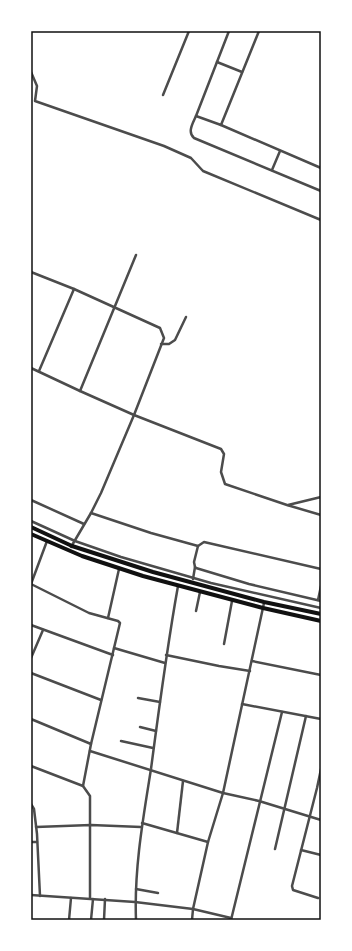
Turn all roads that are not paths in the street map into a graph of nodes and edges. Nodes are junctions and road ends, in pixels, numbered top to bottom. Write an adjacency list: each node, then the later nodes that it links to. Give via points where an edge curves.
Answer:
1 (189, 31): 9 (street)
2 (229, 31): 4 (street)
3 (259, 31): 6 (street)
4 (217, 62): 6 (street); 10 (street)
5 (31, 72): 7 (street)
6 (242, 72): 11 (street)
7 (35, 80): 8 (street); 16 (street, via 35,101 164,146 191,158 203,171)
8 (31, 83)
9 (163, 95)
10 (196, 116): 11 (street); 14 (street, via 190,131 192,137)
11 (221, 125): 12 (street)
12 (280, 150): 13 (street); 14 (street)
13 (321, 168)
14 (272, 170): 15 (street)
15 (321, 191)
16 (321, 220)
17 (136, 255): 20 (street)
18 (31, 272): 19 (street)
19 (74, 289): 20 (street); 24 (street)
20 (114, 307): 22 (street, via 160,328 164,338); 25 (street)
21 (186, 317): 22 (street, via 175,340 169,344)
22 (161, 344): 26 (street)
23 (31, 368): 24 (street)
24 (39, 371): 25 (street)
25 (80, 391): 26 (street)
26 (134, 415): 29 (street, via 219,448 224,454 221,472 225,484); 30 (street)
27 (321, 497): 29 (street)
28 (31, 500): 33 (street)
29 (287, 505): 31 (street)
30 (91, 513): 33 (street); 39 (street)
31 (321, 515)
32 (31, 521): 37 (street)
33 (84, 524): 37 (street)
34 (31, 527): 38 (highway)
35 (31, 534): 36 (highway)
36 (47, 541): 40 (highway); 55 (street, via 31,584 89,613)
37 (75, 541): 38 (street); 44 (street)
38 (72, 546): 40 (street); 44 (highway, via 153,572)
39 (198, 546): 41 (street); 43 (street, via 204,542)
40 (69, 551): 42 (highway)
41 (195, 567): 44 (street); 48 (street, via 249,584)
42 (119, 569): 45 (highway); 55 (street)
43 (321, 569)
44 (193, 580): 50 (highway); 52 (street)
45 (178, 586): 47 (highway); 62 (street)
46 (321, 586): 48 (street)
47 (200, 592): 49 (highway); 53 (street)
48 (320, 600)
49 (232, 601): 51 (highway); 59 (street)
50 (264, 602): 51 (street); 54 (highway)
51 (263, 608): 56 (highway); 64 (street)
52 (321, 608)
53 (196, 611)
54 (321, 614)
55 (108, 618): 60 (street, via 118,620 120,624)
56 (321, 621)
57 (31, 625): 58 (street)
58 (43, 630): 61 (street); 63 (street)
59 (224, 644)
60 (114, 648): 61 (street); 65 (street)
61 (113, 655): 70 (street)
62 (166, 655): 65 (street); 66 (street)
63 (31, 658)
64 (252, 661): 66 (street); 68 (street)
65 (165, 663): 71 (street)
66 (250, 671): 72 (street)
67 (31, 673): 70 (street)
68 (321, 675)
69 (138, 698): 71 (street)
70 (101, 700): 80 (street)
71 (160, 702): 78 (street)
72 (242, 704): 73 (street); 89 (street)
73 (282, 712): 74 (street); 90 (street)
74 (306, 716): 76 (street); 92 (street)
75 (31, 719): 80 (street)
76 (321, 719)
77 (140, 727): 78 (street)
78 (156, 731): 81 (street)
79 (121, 741): 81 (street)
80 (91, 744): 82 (street)
81 (153, 748): 85 (street)
82 (90, 751): 85 (street); 87 (street)
83 (31, 766): 87 (street)
84 (321, 769): 88 (street)
85 (150, 770): 86 (street); 95 (street)
86 (183, 781): 89 (street); 99 (street)
87 (83, 786): 96 (street, via 90,796)
88 (319, 788): 93 (street)
89 (223, 793): 90 (street); 102 (street)
90 (259, 801): 92 (street); 116 (street)
91 (31, 804): 97 (street)
92 (285, 810): 93 (street); 103 (street)
93 (310, 817): 94 (street); 104 (street)
94 (321, 820)
95 (142, 823): 98 (street); 99 (street)
96 (90, 825): 97 (street); 98 (street); 111 (street)
97 (36, 827): 101 (street)
98 (141, 827): 106 (street)
99 (177, 833): 102 (street)
100 (31, 842): 101 (street)
101 (37, 842): 109 (street)
102 (208, 842): 115 (street)
103 (275, 849)
104 (301, 850): 105 (street); 112 (street, via 292,888)
105 (321, 855)
106 (136, 889): 107 (street); 114 (street)
107 (158, 893)
108 (31, 895): 109 (street)
109 (40, 896): 110 (street)
110 (71, 898): 111 (street); 117 (street)
111 (92, 898): 113 (street); 118 (street)
112 (318, 898)
113 (105, 899): 114 (street); 119 (street)
114 (135, 902): 115 (street); 120 (street)
115 (193, 909): 116 (street); 121 (street)
116 (231, 919)
117 (69, 920)
118 (91, 920)
119 (104, 920)
120 (136, 920)
121 (192, 920)

